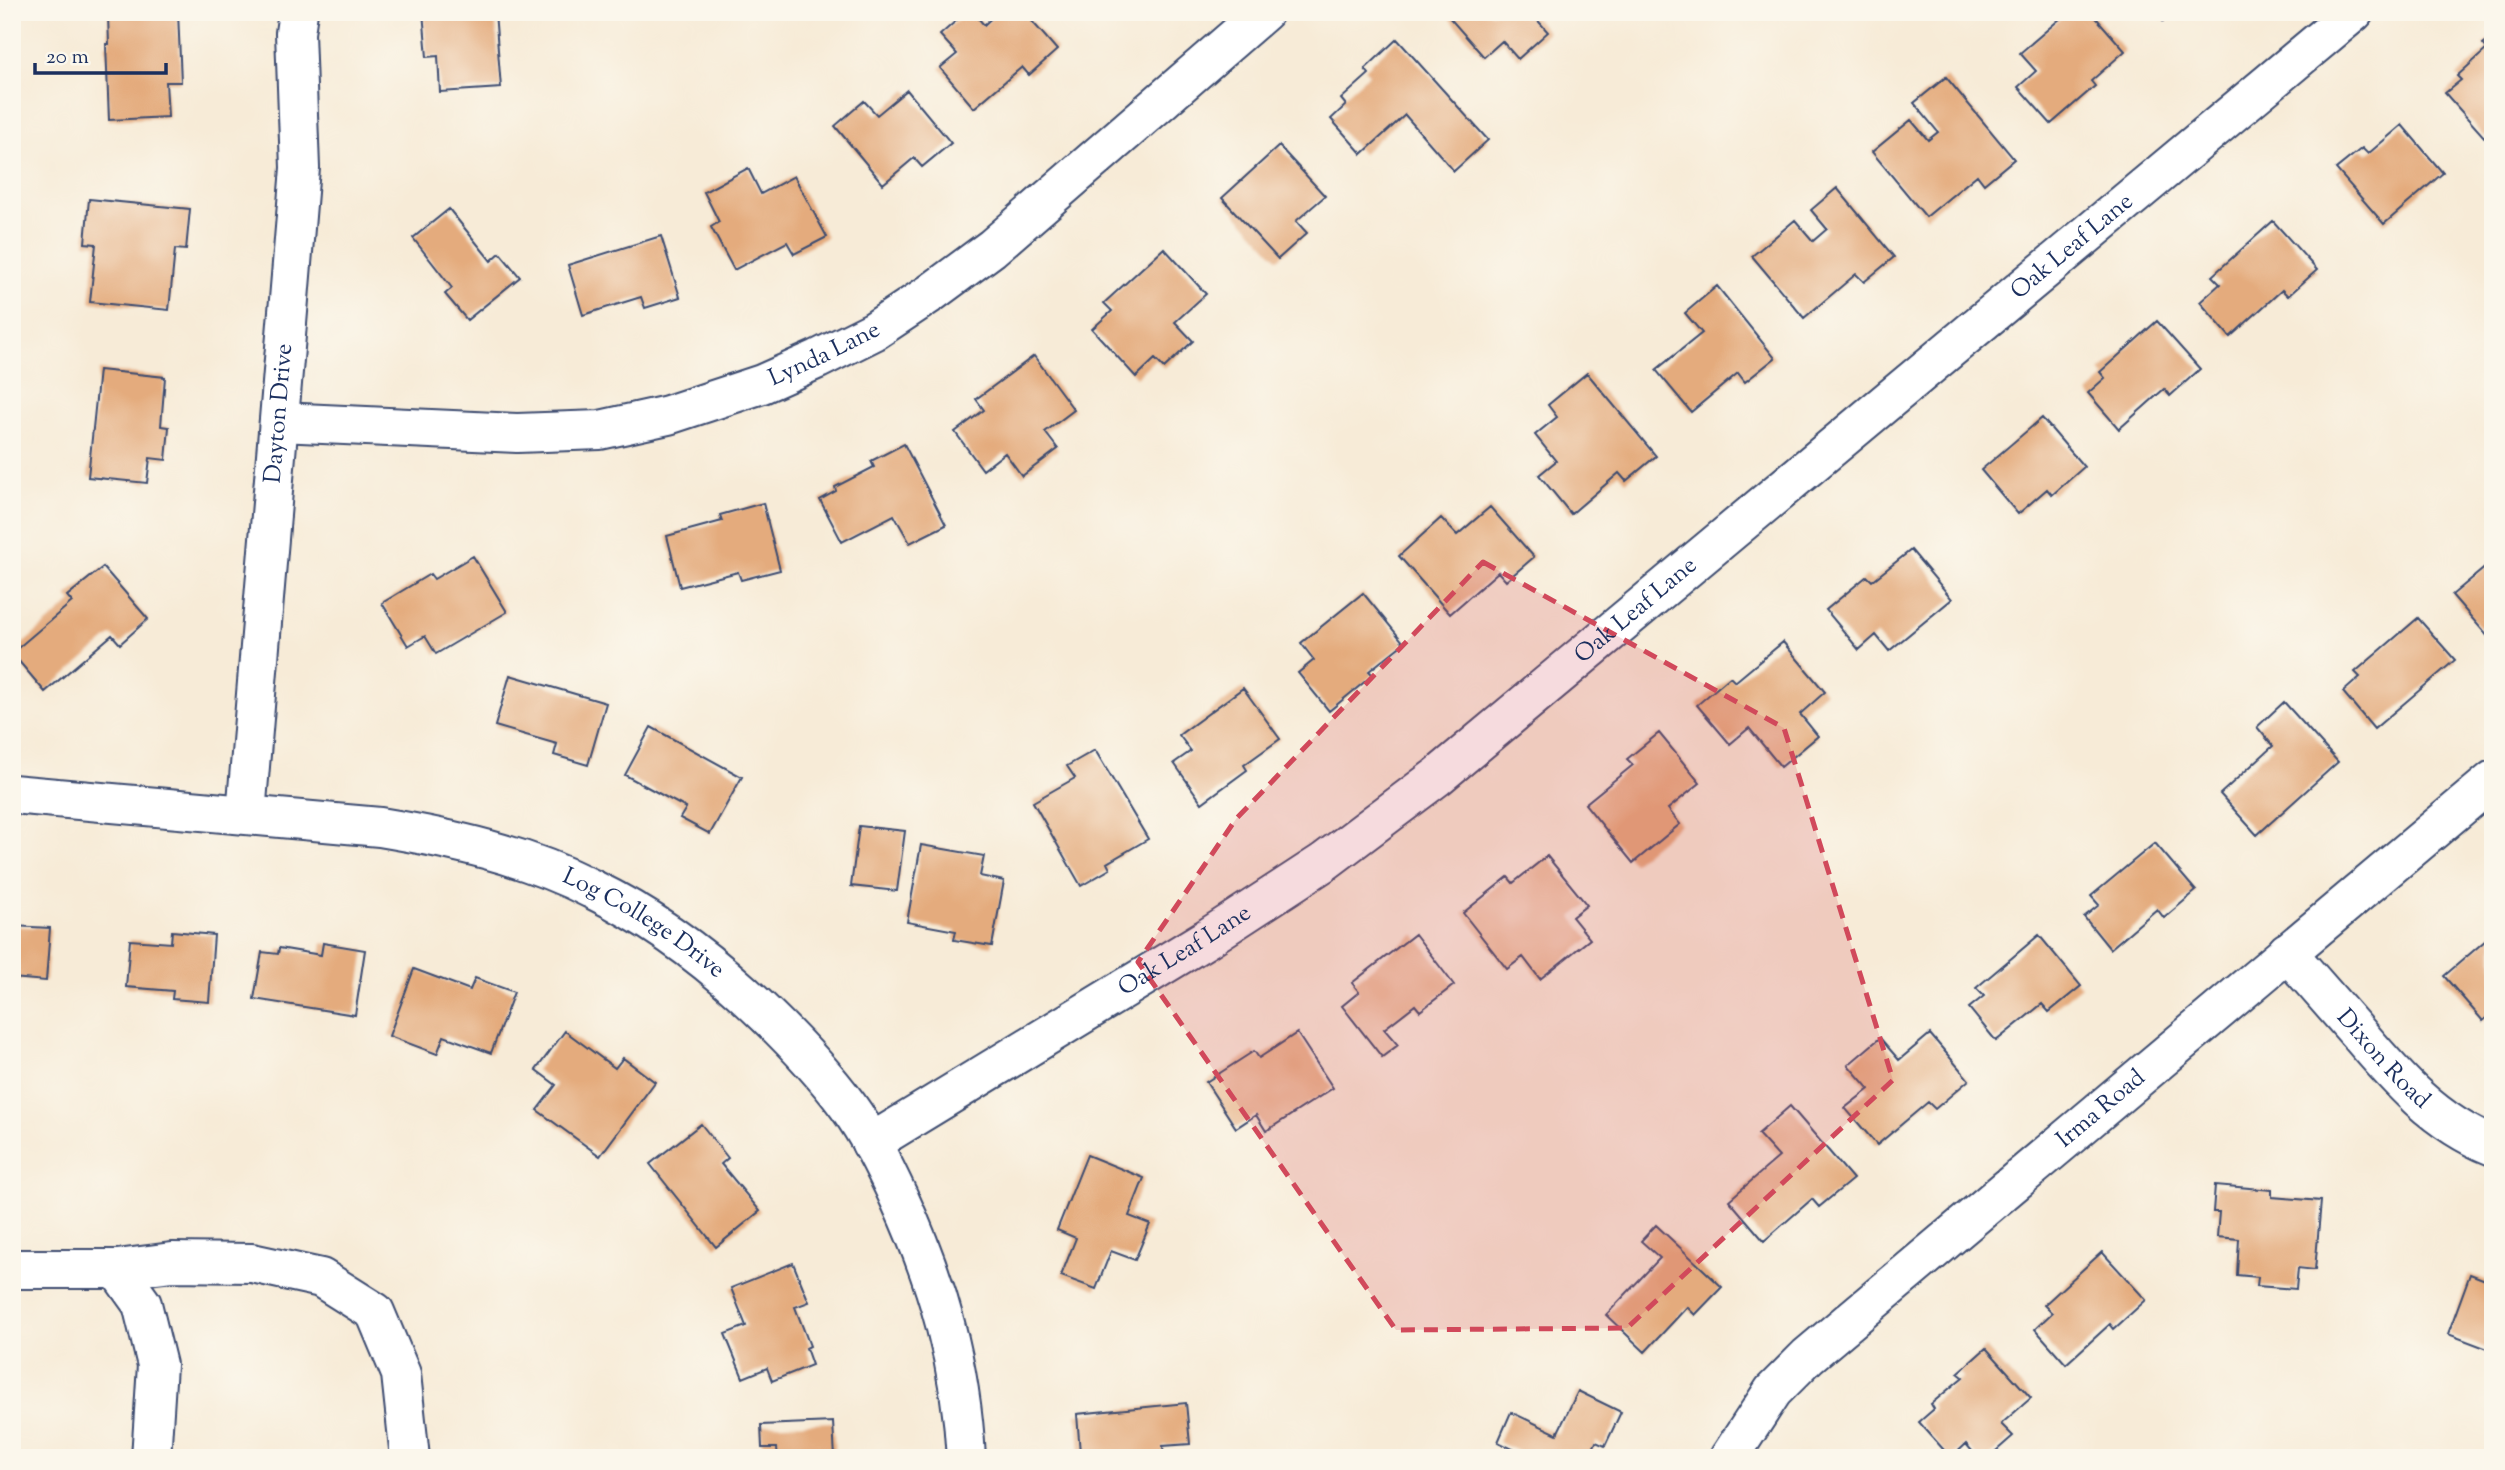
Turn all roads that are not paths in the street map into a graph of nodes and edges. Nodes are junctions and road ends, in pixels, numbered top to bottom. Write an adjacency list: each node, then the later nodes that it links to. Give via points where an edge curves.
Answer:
1 (299, 12): 4 (street, Dayton Drive, via 295,33 300,168)
2 (1264, 12): 4 (street, Lynda Lane, via 982,256 874,331 762,384 668,415 600,430 516,433)
3 (2354, 12): 9 (street, Oak Leaf Lane, via 1437,777 1324,862 1217,932)
4 (280, 422): 7 (street, Dayton Drive)
5 (2493, 780): 8 (street, Irma Road)
6 (12, 794): 7 (street, Log College Drive)
7 (246, 814): 9 (street, Log College Drive, via 438,837 516,857 592,888 663,929 776,1023 819,1069)
8 (2287, 951): 10 (street, Dixon Road, via 2403,1085 2427,1107); 16 (street, Irma Road, via 1808,1356 1773,1391)
9 (871, 1143): 15 (street, Log College Drive, via 920,1244 948,1328)
10 (2493, 1146)
11 (12, 1269): 12 (street)
12 (117, 1269): 13 (street, via 142,1304 157,1366); 14 (street, via 172,1262 252,1263 321,1278 375,1312 401,1374)
13 (151, 1458)
14 (410, 1458)
15 (966, 1458)
16 (1729, 1458)

